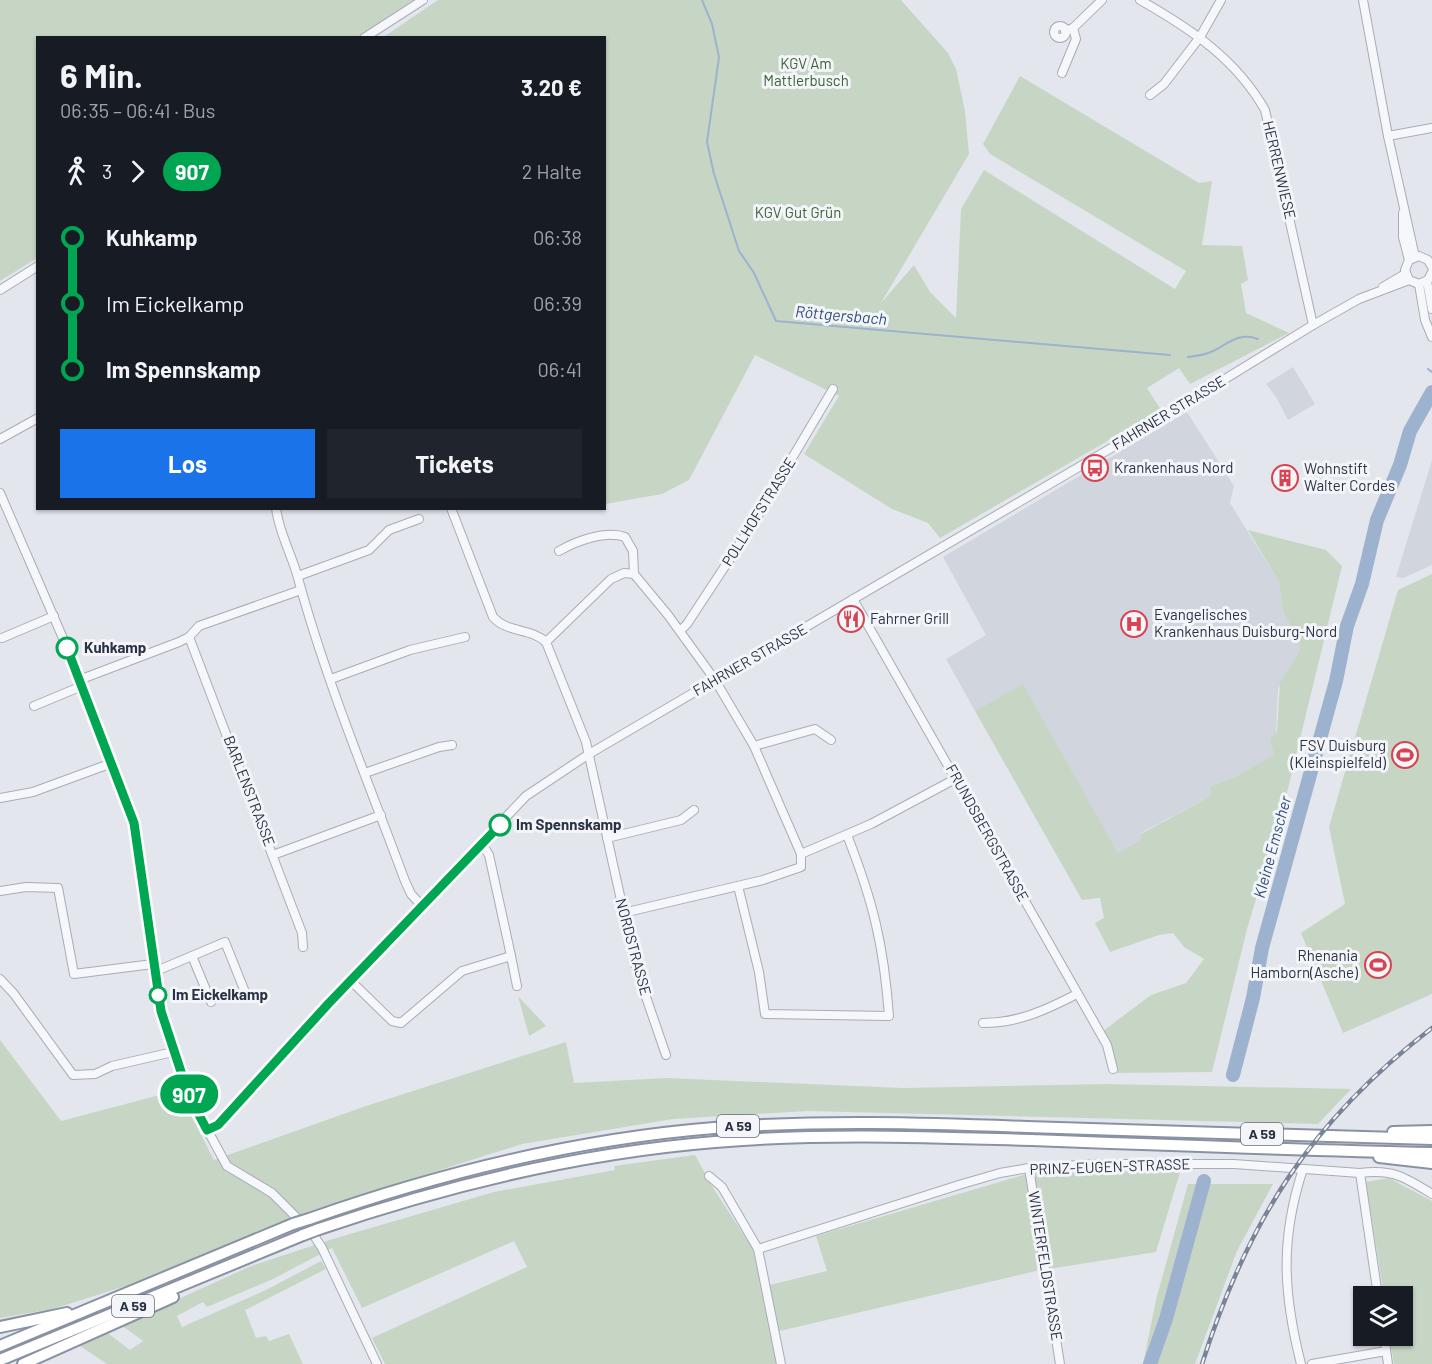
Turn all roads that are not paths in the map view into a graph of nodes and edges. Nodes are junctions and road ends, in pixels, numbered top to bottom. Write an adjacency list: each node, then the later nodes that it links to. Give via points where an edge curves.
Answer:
1 (423, 0): 6 (street)
2 (1102, 0): 8 (street, via 1069,29 1076,39)
3 (1140, 0): 7 (street, HERRENWIESE)
4 (1221, 0): 7 (street)
5 (1363, 0): 11 (street)
6 (367, 36)
7 (1200, 37): 9 (street, via 1164,84); 20 (street, HERRENWIESE, via 1241,75 1265,110)
8 (1062, 73)
9 (1150, 95)
10 (1432, 128): 11 (street)
11 (1388, 136): 12 (street)
12 (1412, 258): 13 (street); 16 (street)
13 (1431, 262)
14 (36, 267): 18 (street)
15 (1432, 272): 17 (street)
16 (1407, 277): 17 (street); 20 (street, FAHRNER STRASSE)
17 (1423, 282): 19 (street); 21 (street, via 1425,320)
18 (0, 290)
19 (1432, 309)
20 (1313, 325): 33 (street, FAHRNER STRASSE)
21 (1432, 337)
22 (833, 389): 35 (street, POLLHOFSTRASSE, via 756,519)
23 (36, 419): 24 (street)
24 (0, 439)
25 (0, 493): 34 (street)
26 (276, 510): 31 (street)
27 (452, 510): 39 (street, via 493,617 503,627)
28 (419, 519): 31 (street, via 390,530 369,550)
29 (560, 551): 30 (street, via 582,540 618,534 625,537 633,551)
30 (634, 574): 35 (street); 39 (street, via 624,573 611,579)
31 (298, 576): 32 (street)
32 (301, 590): 36 (street, via 199,626); 40 (street)
33 (853, 599): 41 (street, FAHRNER STRASSE); 50 (street, FRUNDSBERGSTRASSE)
34 (54, 616): 38 (street); 42 (street)
35 (680, 631): 41 (street)
36 (189, 637): 42 (street); 58 (street, BARLENSTRASSE)
37 (465, 637): 40 (street, via 410,650)
38 (2, 638)
39 (546, 642): 47 (street, NORDSTRASSE)
40 (331, 680): 49 (street)
41 (715, 680): 46 (street); 47 (street, FAHRNER STRASSE)
42 (81, 683): 43 (street); 48 (street)
43 (34, 706)
44 (831, 740): 46 (street, via 815,729)
45 (452, 745): 49 (street)
46 (754, 746): 57 (street)
47 (589, 754): 55 (street, NORDSTRASSE); 56 (street, FAHRNER STRASSE, via 526,796)
48 (112, 763): 51 (street, via 33,792); 66 (street, via 134,823)
49 (365, 773): 53 (street)
50 (957, 778): 54 (street); 71 (street, FRUNDSBERGSTRASSE)
51 (0, 798)
52 (694, 810): 55 (street, via 681,820)
53 (381, 815): 58 (street); 61 (street, via 411,894)
54 (847, 835): 57 (street); 59 (street, via 871,898 885,963 889,1016 765,1014)
55 (607, 838): 62 (street, NORDSTRASSE)
56 (482, 844): 61 (street, FAHRNER STRASSE); 65 (street, via 489,855)
57 (801, 854): 59 (street, via 801,867)
58 (273, 855): 63 (street, BARLENSTRASSE, via 302,933)
59 (738, 886): 62 (street)
60 (0, 891): 66 (street, via 58,888 74,974)
61 (422, 906): 68 (street, FAHRNER STRASSE)
62 (623, 913): 75 (street, NORDSTRASSE, via 636,968)
63 (303, 947)
64 (192, 956): 66 (street); 70 (street, via 225,942); 72 (street)
65 (511, 956): 68 (street, via 462,971 400,1023 392,1021); 69 (street)
66 (153, 968): 74 (street)
67 (0, 979): 74 (street, via 73,1076 95,1074 112,1066)
68 (351, 981): 77 (street, FAHRNER STRASSE, via 218,1125)
69 (517, 986)
70 (245, 992)
71 (1077, 994): 73 (street, via 1044,1012 1005,1023); 76 (street, FRUNDSBERGSTRASSE, via 1107,1045)
72 (211, 1002)
73 (983, 1023)
74 (173, 1052): 77 (street)
75 (666, 1055)
76 (1113, 1069)
77 (207, 1130): 99 (street, via 231,1169 272,1193 313,1234)
78 (1432, 1131): 79 (highway)
79 (1345, 1136): 80 (highway, A 59); 92 (highway, A 59, bridge, via 845,1122 647,1135 523,1156 385,1193 293,1224)
80 (1432, 1139)
81 (1335, 1150): 82 (highway, A 59); 83 (highway); 90 (highway, A 59, bridge, via 856,1136 714,1142 526,1170 387,1206)
82 (1432, 1153)
83 (1432, 1163)
84 (1029, 1168): 85 (street, PRINZ-EUGEN-STRASSE, via 1199,1164); 89 (street, PRINZ-EUGEN-STRASSE, via 971,1181); 101 (street, WINTERFELDSTRASSE)
85 (1303, 1169): 86 (street, PRINZ-EUGEN-STRASSE); 102 (street, via 1289,1219 1287,1250 1289,1303)
86 (1360, 1173): 88 (street, PRINZ-EUGEN-STRASSE, via 1396,1173); 91 (street)
87 (709, 1176): 89 (street, via 722,1187)
88 (1432, 1194)
89 (758, 1249): 100 (street)
90 (266, 1250): 97 (highway, A 59); 98 (highway, via 236,1269)
91 (1377, 1286)
92 (97, 1307): 93 (highway); 94 (highway, A 59)
93 (0, 1327)
94 (0, 1346)
95 (1385, 1346): 96 (street)
96 (1386, 1351): 103 (street); 104 (street)
97 (0, 1360)
98 (23, 1364)
99 (378, 1364)
100 (781, 1364)
101 (1060, 1364)
102 (1301, 1364)
103 (1312, 1364)
104 (1388, 1364)

